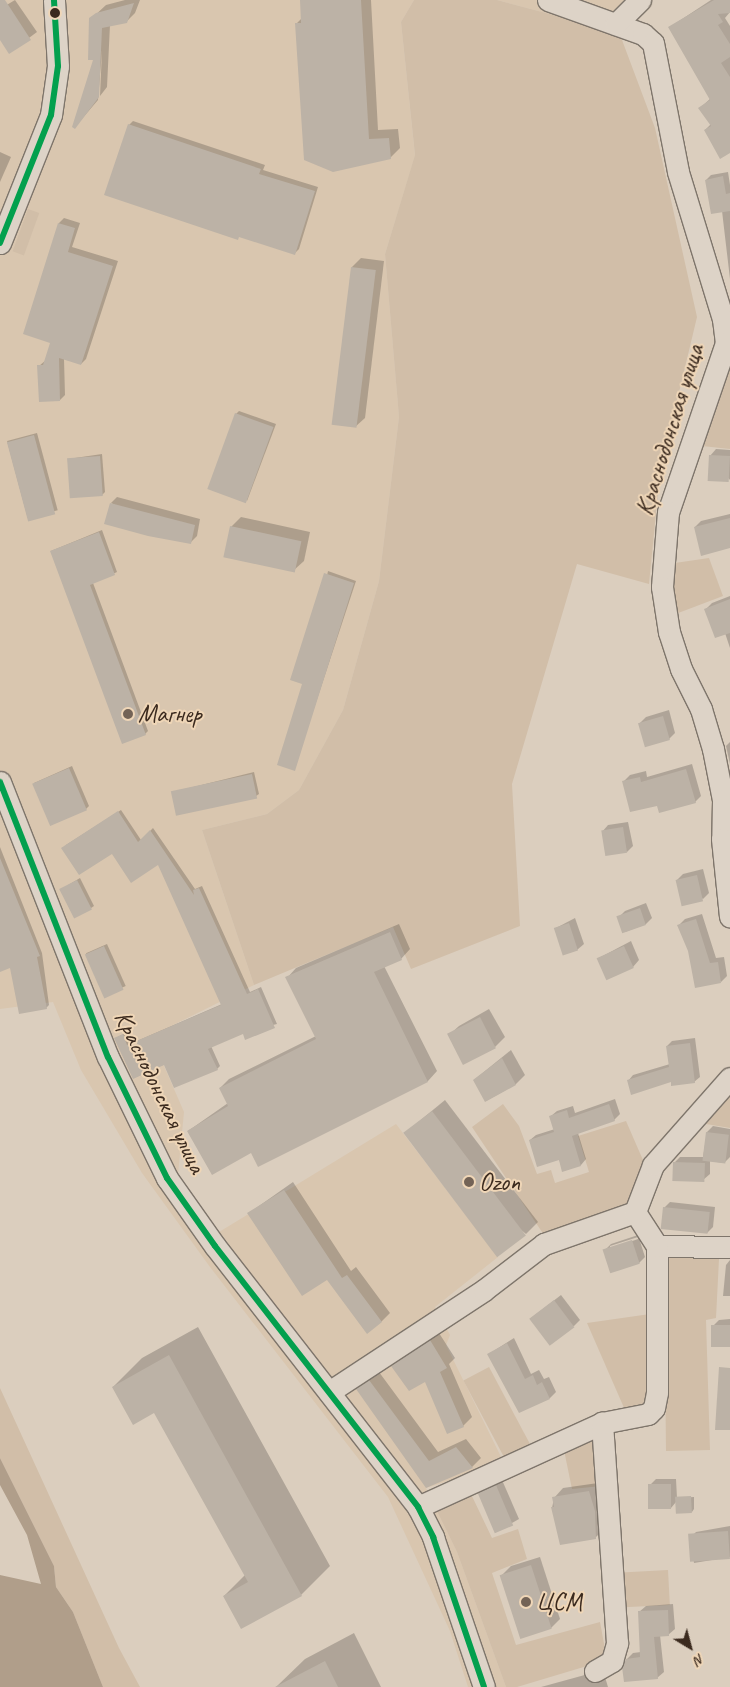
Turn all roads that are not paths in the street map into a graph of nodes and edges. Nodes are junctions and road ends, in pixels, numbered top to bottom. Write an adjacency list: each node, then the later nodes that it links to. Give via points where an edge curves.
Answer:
1 (54, 0): 5 (street, via 58,66 51,115)
2 (548, 0): 4 (street, Краснодонская улица)
3 (640, 0): 4 (street)
4 (616, 24): 7 (street, Краснодонская улица, via 643,34 653,43 678,172 725,331 726,343 668,512 662,587 669,632 681,669 701,709 723,800 722,839)
5 (0, 243)
6 (0, 782): 12 (street, Краснодонская улица, via 108,1057 167,1178 214,1246)
7 (730, 916)
8 (730, 1078): 9 (street, via 653,1164)
9 (635, 1212): 10 (street); 12 (street, via 544,1244 484,1290)
10 (657, 1246): 11 (street); 13 (street, via 658,1364 654,1408 648,1414)
11 (730, 1248)
12 (329, 1392): 14 (street, Краснодонская улица)
13 (602, 1423): 14 (street); 15 (street, via 617,1643 612,1661)
14 (418, 1507): 16 (street, Краснодонская улица, via 433,1537)
15 (595, 1671)
16 (484, 1687)

